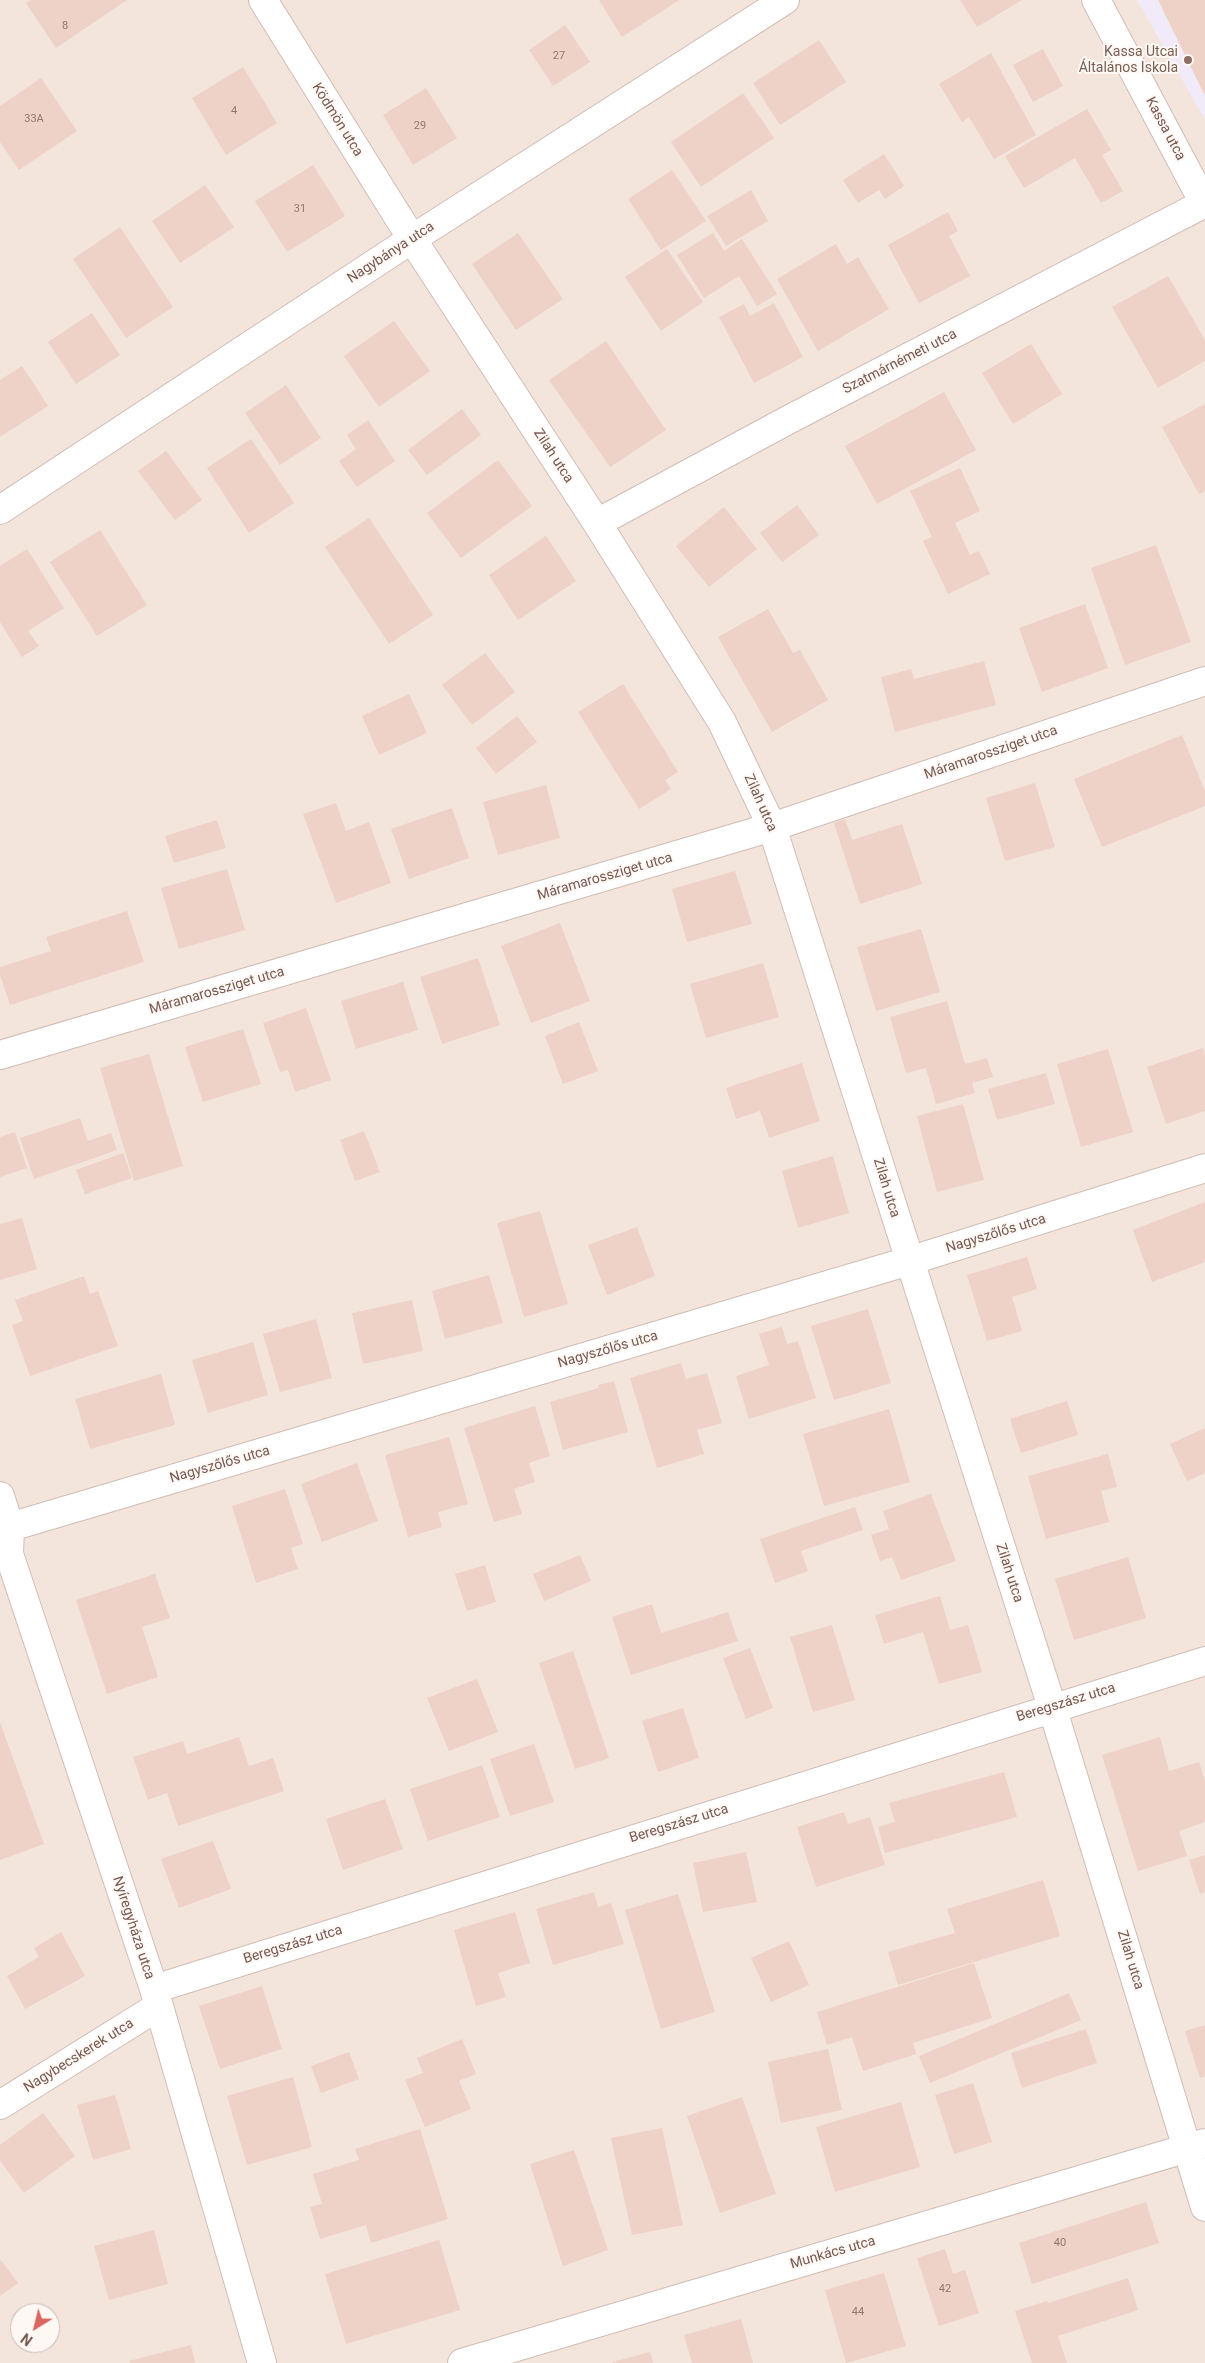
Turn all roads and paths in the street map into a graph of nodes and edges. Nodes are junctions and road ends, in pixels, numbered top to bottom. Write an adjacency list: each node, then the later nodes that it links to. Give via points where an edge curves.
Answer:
1 (263, 0): 5 (street, Ködmön utca)
2 (786, 0): 5 (street, Nagybánya utca)
3 (1096, 0): 4 (street, Kassa utca)
4 (1205, 204): 7 (street, Szatmárnémeti utca, via 796,415)
5 (412, 239): 6 (street, Nagybánya utca); 7 (street, Zilah utca)
6 (0, 510)
7 (597, 524): 9 (street, Zilah utca, via 722,722)
8 (1205, 681): 9 (street, Máramarossziget utca)
9 (772, 827): 10 (street, Máramarossziget utca); 12 (street, Zilah utca)
10 (0, 1055)
11 (1205, 1168): 12 (street, Nagyszőlős utca)
12 (909, 1261): 14 (street, Nagyszőlős utca); 17 (street, Zilah utca)
13 (0, 1496): 14 (street, Nyíregyháza utca)
14 (10, 1527): 15 (street, Nyíregyháza utca)
15 (4, 1557): 18 (street, Nyíregyháza utca)
16 (1205, 1661): 17 (street, Beregszász utca)
17 (1052, 1707): 18 (street, Beregszász utca); 20 (street, Zilah utca)
18 (156, 1998): 19 (street, Nagybecskerek utca); 22 (street, Nyíregyháza utca)
19 (0, 2106)
20 (1197, 2146): 21 (street, Zilah utca); 23 (street, Munkács utca)
21 (1205, 2207)
22 (262, 2363)
23 (462, 2363)

